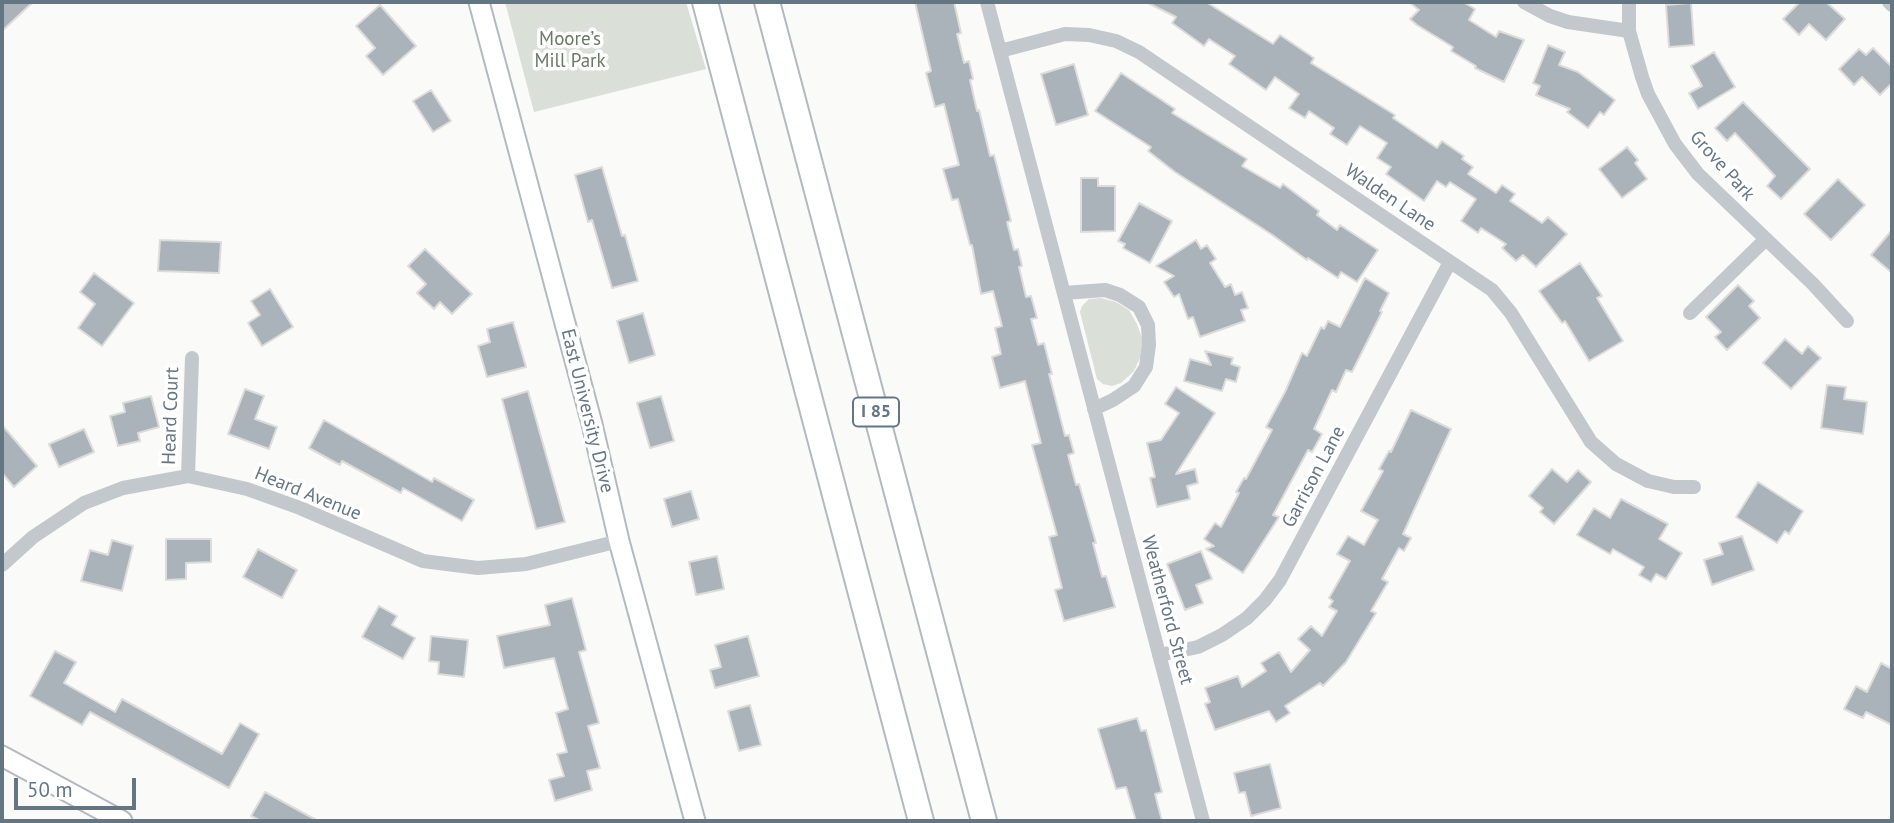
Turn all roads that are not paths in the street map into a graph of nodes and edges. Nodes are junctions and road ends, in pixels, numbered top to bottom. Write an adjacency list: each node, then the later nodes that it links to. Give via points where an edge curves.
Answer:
1 (479, 2): 18 (main road, East University Drive)
2 (705, 2): 24 (highway)
3 (767, 2): 25 (highway, I 85)
4 (987, 2): 8 (street, Weatherford Street)
5 (1524, 2): 7 (street, via 1568,22)
6 (1629, 2): 7 (street, Grove Park)
7 (1629, 31): 9 (street, Grove Park, via 1648,94 1675,144 1698,174)
8 (1000, 51): 10 (street, Walden Lane, via 1065,34 1116,41 1139,52); 11 (street, Weatherford Street)
9 (1766, 239): 12 (street); 13 (street, Grove Park)
10 (1450, 262): 17 (street, Walden Lane, via 1492,290 1511,313 1591,442 1616,464 1648,481); 20 (street, Garrison Lane, via 1273,590 1247,618 1222,635 1198,647)
11 (1064, 293): 15 (street, Weatherford Street); 15 (street, via 1105,290 1120,295 1139,306 1148,325 1146,367 1134,386)
12 (1690, 313)
13 (1847, 321)
14 (192, 358): 16 (street, Heard Court)
15 (1094, 409): 20 (street, Weatherford Street)
16 (188, 476): 18 (street, Heard Avenue, via 247,489 300,508 423,561 478,568 526,564); 19 (street, Heard Avenue, via 123,488 84,503 33,537)
17 (1694, 487)
18 (619, 541): 23 (main road, East University Drive)
19 (2, 565)
20 (1159, 655): 26 (street, Weatherford Street)
21 (2, 756): 22 (main road)
22 (122, 821)
23 (695, 821)
24 (921, 821)
25 (984, 821)
26 (1203, 821)

